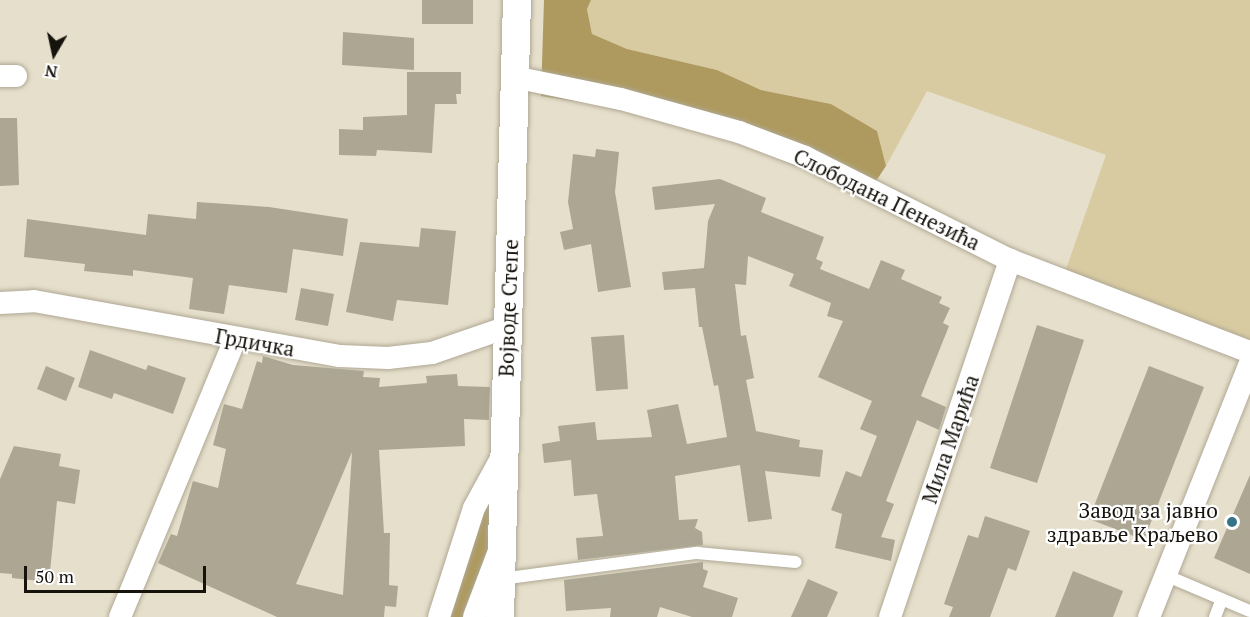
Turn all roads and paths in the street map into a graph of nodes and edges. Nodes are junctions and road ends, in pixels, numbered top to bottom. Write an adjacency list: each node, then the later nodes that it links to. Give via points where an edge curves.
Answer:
1 (517, 0): 2 (street, Војводе Степе)
2 (514, 77): 3 (street, Слободана Пенезића, via 621,99 739,132 848,178); 5 (street, Војводе Степе)
3 (1010, 260): 7 (street, Слободана Пенезића); 20 (street, Мила Марића)
4 (0, 303): 6 (street, Грдичка, via 44,303)
5 (508, 327): 6 (street, Грдичка, via 449,348 388,358 340,356); 9 (street, Војводе Степе)
6 (235, 339): 16 (street)
7 (1250, 352)
8 (1250, 363): 12 (street)
9 (503, 455): 10 (street, Војводе Степе); 17 (street, via 474,508)
10 (502, 544): 13 (street, Војводе Степе); 18 (street)
11 (796, 562): 13 (lane, via 697,553)
12 (1165, 575): 14 (lane); 21 (street)
13 (501, 579): 19 (street, Војводе Степе)
14 (1222, 599): 15 (lane); 22 (lane)
15 (1250, 611)
16 (120, 617)
17 (439, 617)
18 (474, 617)
19 (500, 617)
20 (890, 617)
21 (1149, 617)
22 (1215, 617)

